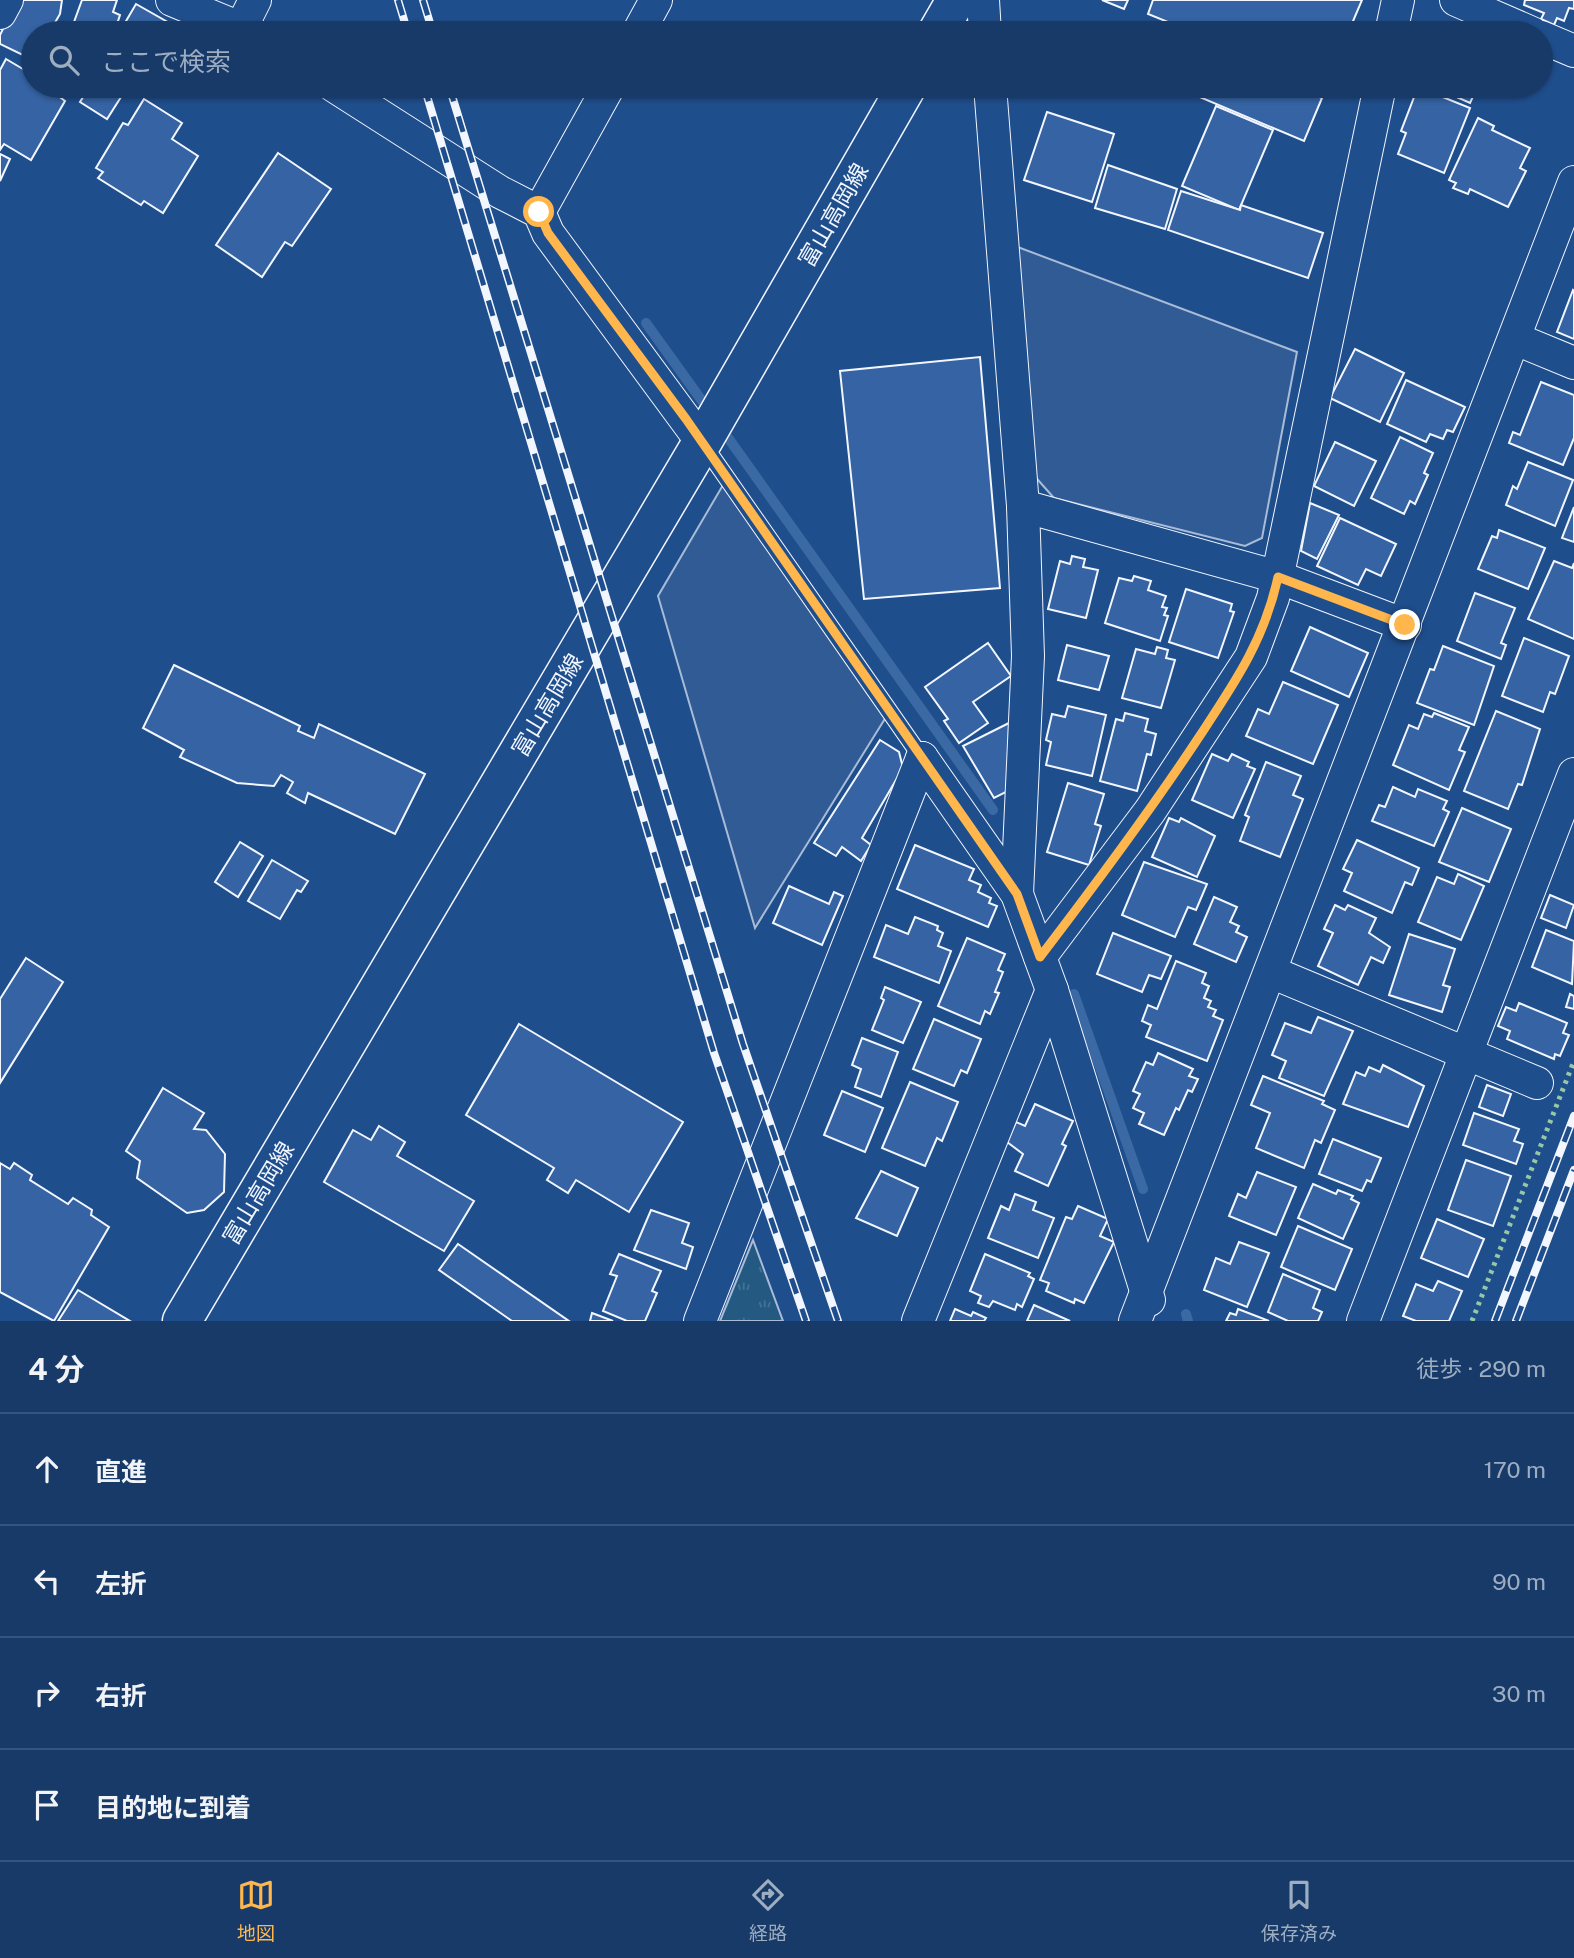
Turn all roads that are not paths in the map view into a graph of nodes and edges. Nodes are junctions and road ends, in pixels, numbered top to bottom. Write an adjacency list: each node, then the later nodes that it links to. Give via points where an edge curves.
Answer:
1 (6, 0): 8 (street)
2 (172, 0): 9 (street)
3 (656, 0): 10 (street)
4 (956, 0): 11 (main road)
5 (982, 0): 12 (street)
6 (1398, 0): 13 (street)
7 (1456, 0): 14 (street)
8 (0, 13)
9 (250, 20)
10 (645, 21)
11 (944, 21)
12 (984, 21)
13 (1394, 21)
14 (1504, 21)
15 (1553, 42): 16 (street)
16 (1574, 51)
17 (353, 98): 23 (street)
18 (602, 98): 23 (street)
19 (900, 98): 26 (main road, 富山高岡線)
20 (991, 98): 27 (street)
21 (1378, 98): 28 (street)
22 (1574, 182): 24 (street)
23 (539, 212): 26 (street, via 548,233)
24 (1516, 339): 25 (street); 29 (street)
25 (1574, 363)
26 (702, 442): 30 (lane); 39 (main road, 富山高岡線)
27 (1023, 506): 28 (street); 32 (street, via 1028,656)
28 (1278, 577): 29 (street); 33 (street, via 1251,657 1150,811)
29 (1405, 625): 34 (street)
30 (922, 758): 32 (street); 40 (street)
31 (1574, 774): 36 (street)
32 (1017, 894): 33 (street)
33 (1040, 957): 35 (street)
34 (1271, 972): 36 (street); 38 (street)
35 (1052, 990): 38 (street); 41 (street)
36 (1465, 1055): 37 (street); 42 (street)
37 (1537, 1083)
38 (1146, 1312)
39 (182, 1321)
40 (700, 1321)
41 (918, 1321)
42 (1363, 1321)

